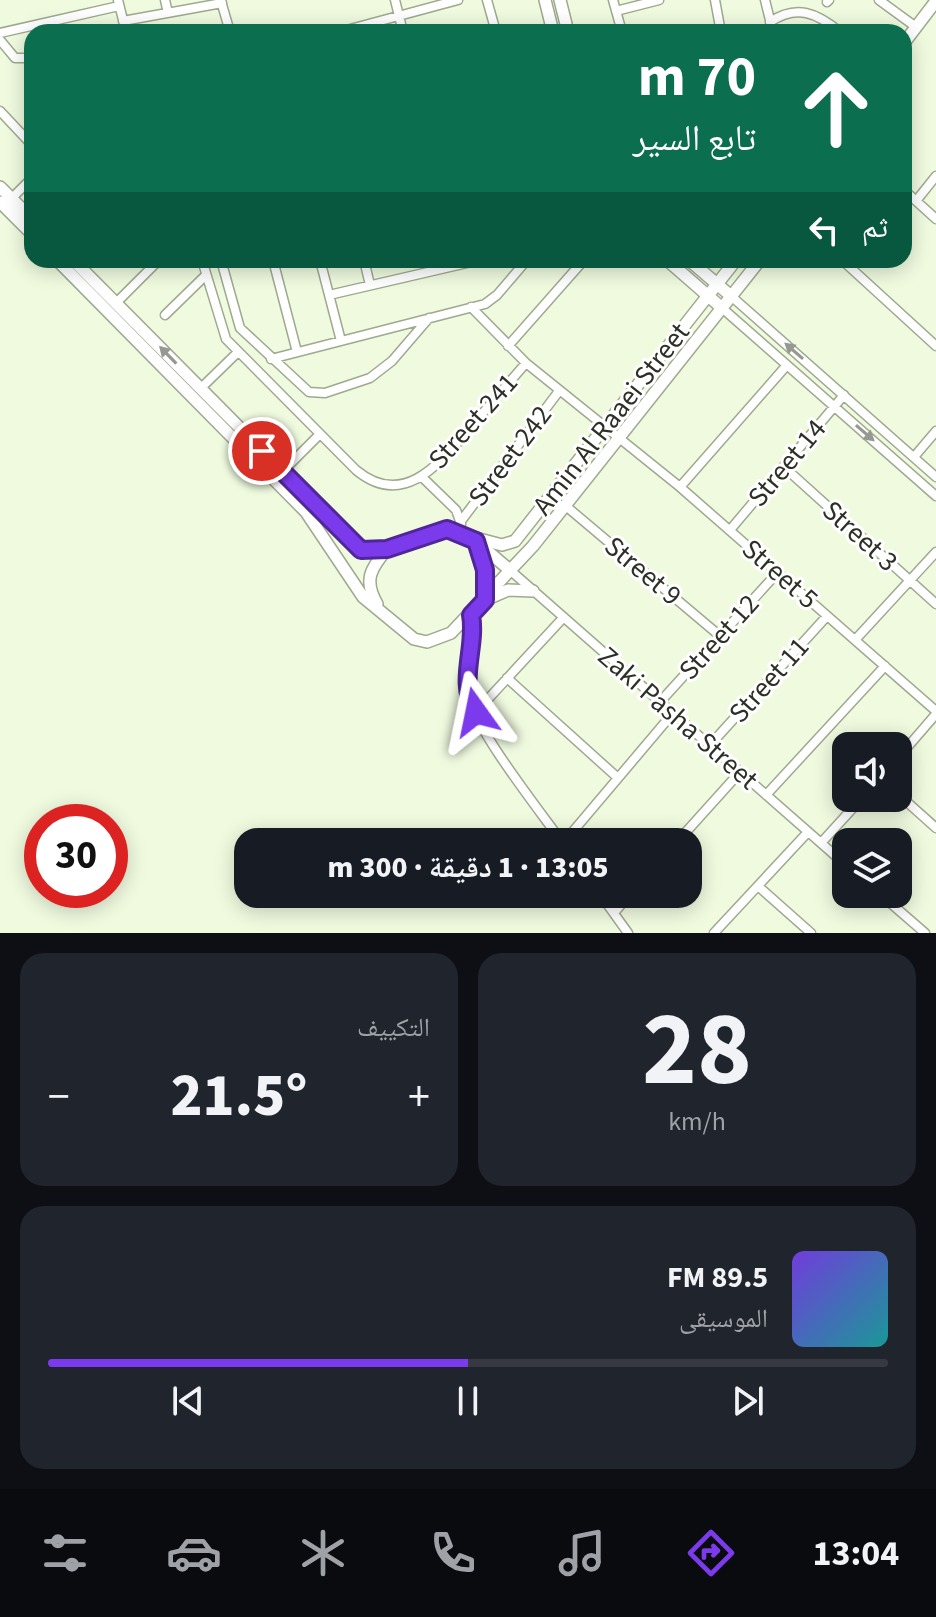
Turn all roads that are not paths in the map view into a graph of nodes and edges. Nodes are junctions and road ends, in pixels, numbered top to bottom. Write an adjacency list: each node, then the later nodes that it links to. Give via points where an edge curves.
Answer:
1 (165, 0): 16 (street)
2 (395, 0): 17 (street)
3 (458, 0): 17 (street)
4 (487, 0): 25 (street)
5 (545, 0): 26 (street)
6 (560, 0): 27 (street)
7 (613, 0): 15 (street)
8 (659, 0): 15 (street)
9 (715, 0): 29 (street)
10 (765, 0): 19 (street)
11 (879, 0): 32 (street)
12 (936, 1): 34 (street)
13 (222, 2): 16 (street); 22 (street)
14 (119, 3): 18 (street); 20 (street)
15 (616, 11): 28 (street)
16 (168, 13): 18 (street)
17 (399, 16): 23 (street); 24 (street)
18 (123, 21): 21 (street)
19 (770, 22): 30 (street, via 803,11)
20 (36, 24)
21 (124, 24)
22 (228, 24)
23 (369, 24)
24 (401, 24)
25 (494, 24)
26 (551, 24)
27 (566, 24)
28 (620, 24)
29 (720, 24)
30 (830, 24)
31 (912, 24): 34 (street)
32 (912, 24)
33 (24, 27): 36 (street)
34 (916, 27): 35 (street)
35 (912, 32)
36 (0, 33)
37 (0, 40): 38 (street, via 15,58)
38 (24, 58)
39 (0, 111): 40 (street)
40 (24, 136)
41 (936, 176): 45 (street)
42 (24, 185): 46 (street)
43 (0, 187): 46 (street)
44 (912, 197): 45 (street)
45 (916, 201): 48 (street)
46 (5, 202): 47 (street); 49 (street)
47 (24, 214)
48 (936, 219)
49 (24, 225)
50 (65, 268): 113 (street, via 306,512 363,597)
51 (81, 268): 72 (street)
52 (147, 268): 72 (street)
53 (204, 268): 66 (street, Street 241)
54 (223, 268): 82 (street, via 240,328)
55 (275, 268): 81 (street)
56 (322, 268): 69 (street)
57 (366, 268): 67 (street)
58 (432, 268): 67 (street)
59 (520, 268): 73 (street, via 497,295)
60 (577, 268): 78 (street)
61 (676, 268): 70 (street)
62 (698, 268): 68 (street)
63 (730, 268): 68 (street, Amin Al Raaei Street)
64 (754, 268): 71 (street, Amin Al Raaei Street)
65 (851, 268): 79 (street)
66 (206, 275): 75 (street); 80 (street, Street 241, via 222,333)
67 (370, 285): 69 (street)
68 (717, 285): 70 (street, Amin Al Raaei Street); 71 (street)
69 (329, 295): 77 (street)
70 (708, 296): 74 (street); 89 (street, Amin Al Raaei Street)
71 (731, 296): 74 (street, Amin Al Raaei Street); 87 (street, one-way to 71)
72 (116, 303): 85 (street, one-way to 72)
73 (471, 307): 76 (street); 78 (street, Street 5)
74 (722, 308): 84 (street); 92 (street, Amin Al Raaei Street)
75 (165, 315)
76 (429, 318): 77 (street); 82 (street, via 382,370 358,385 309,392)
77 (341, 341): 81 (street)
78 (508, 346): 83 (street, Street 5)
79 (936, 346)
80 (238, 352): 85 (street); 91 (street, Street 241)
81 (297, 352): 82 (street)
82 (271, 359)
83 (526, 363): 86 (street, Street 5); 96 (street, Street 241)
84 (787, 365): 88 (street); 98 (street)
85 (200, 389): 95 (street)
86 (559, 391): 89 (street, Street 5); 102 (street, Street 242)
87 (844, 395): 88 (street, Street 14); 93 (street)
88 (834, 407): 94 (street, Street 14); 99 (street, one-way to 99)
89 (605, 426): 92 (street, Street 5); 102 (street, Amin Al Raaei Street, via 513,543 502,545)
90 (936, 431): 93 (street)
91 (320, 434): 95 (street); 96 (street, Street 241, via 373,481 393,485)
92 (620, 439): 98 (street, Street 5); 100 (street, Amin Al Raaei Street)
93 (914, 457): 97 (street)
94 (784, 467): 101 (street, Street 14); 107 (street, Street 3)
95 (282, 472): 103 (street, via 361,550)
96 (422, 477): 102 (street, via 456,510)
97 (936, 477)
98 (680, 487): 101 (street, Street 5)
99 (936, 496)
100 (567, 507): 105 (street, Amin Al Raaei Street); 115 (street, Street 9)
101 (730, 530): 106 (street, Street 5)
102 (467, 533): 103 (street, via 439,530); 105 (street); 109 (street, via 485,570)
103 (387, 549): 113 (street, via 368,577 368,587)
104 (936, 552): 107 (street)
105 (511, 571): 108 (street, Zaki Pasha Street); 109 (street, Amin Al Raaei Street)
106 (778, 572): 112 (street, Street 5); 115 (street, Street 12)
107 (910, 580): 110 (street, Street 3); 116 (street)
108 (533, 591): 109 (street, via 508,590); 114 (street, Zaki Pasha Street)
109 (485, 600): 111 (street)
110 (936, 604)
111 (471, 615): 113 (street, via 451,633 427,642); 120 (street, via 468,691)
112 (827, 616): 116 (street, Street 5); 124 (street, Street 11)
113 (386, 618)
114 (563, 618): 118 (street); 119 (street, Zaki Pasha Street)
115 (720, 636): 119 (street, Street 12)
116 (855, 640): 117 (street, Street 5)
117 (885, 666): 122 (street, Street 5); 127 (street)
118 (507, 678): 120 (street); 126 (street)
119 (660, 702): 121 (street, Zaki Pasha Street)
120 (476, 712): 130 (street)
121 (673, 713): 124 (street, Zaki Pasha Street); 126 (street, Street 12)
122 (936, 713): 123 (street)
123 (912, 741)
124 (710, 745): 125 (street, Zaki Pasha Street)
125 (740, 772): 127 (street, Zaki Pasha Street); 132 (street)
126 (618, 778): 131 (street, Street 12)
127 (766, 795): 134 (street, Zaki Pasha Street)
128 (912, 807): 133 (street)
129 (849, 812): 135 (street)
130 (554, 828)
131 (575, 828)
132 (690, 828)
133 (936, 828)
134 (808, 832): 135 (street, Zaki Pasha Street); 137 (street)
135 (821, 843): 136 (street, Zaki Pasha Street)
136 (832, 853)
137 (758, 886): 143 (street); 144 (street)
138 (610, 908): 141 (street)
139 (618, 908): 141 (street)
140 (896, 908): 145 (street)
141 (614, 913): 142 (street)
142 (628, 933)
143 (714, 933)
144 (811, 933)
145 (925, 933)

